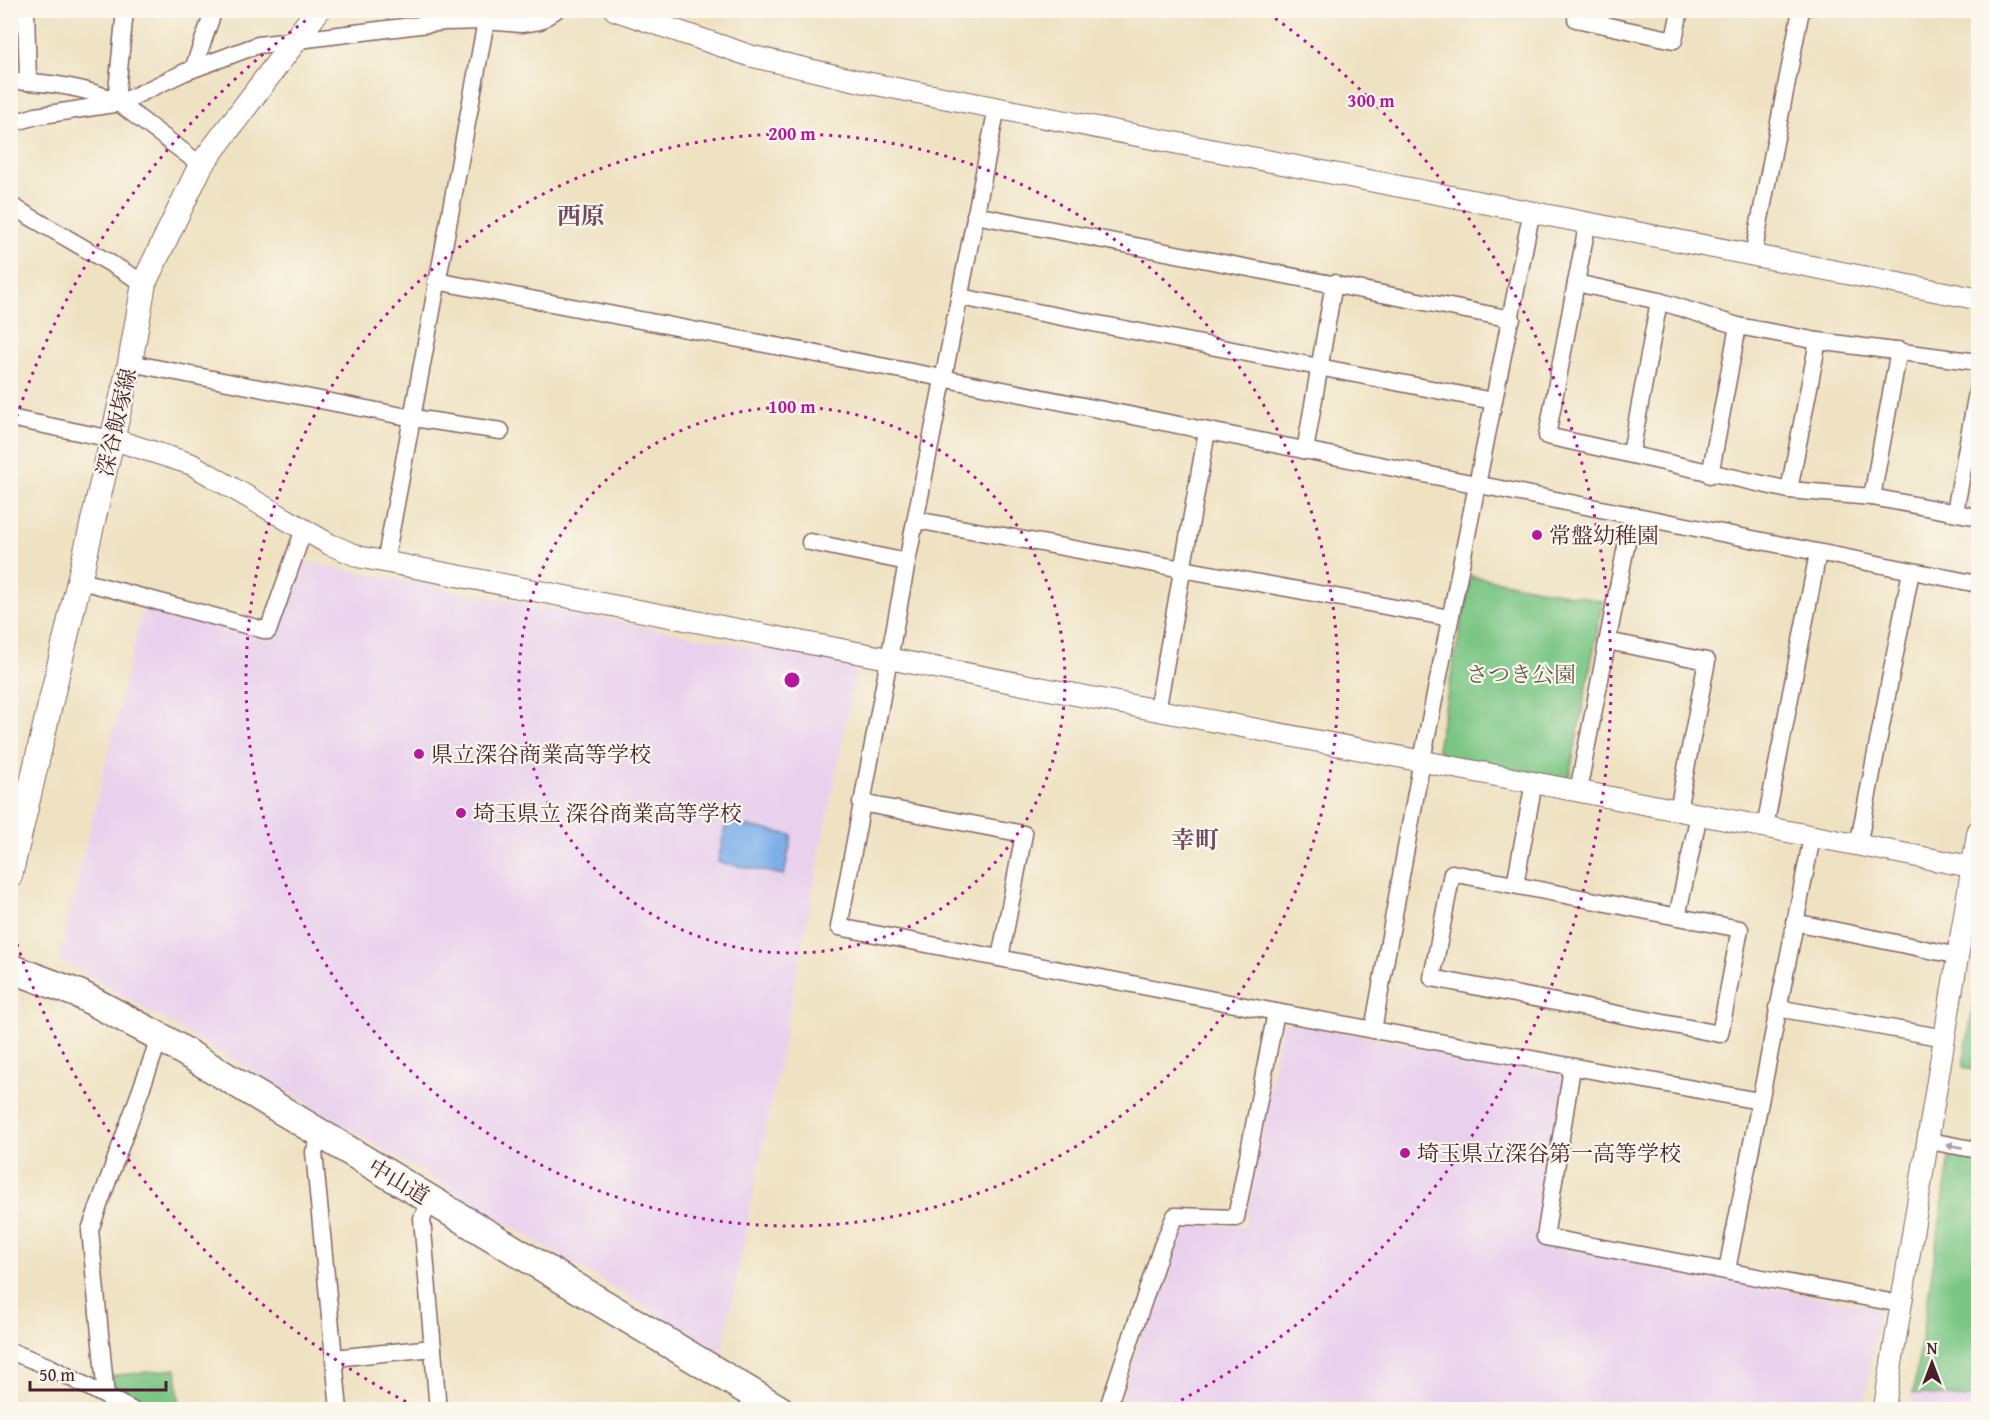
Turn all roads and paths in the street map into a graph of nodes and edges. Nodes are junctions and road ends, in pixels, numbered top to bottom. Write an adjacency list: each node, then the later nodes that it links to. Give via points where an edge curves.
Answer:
1 (26, 10): 14 (street)
2 (125, 10): 15 (street)
3 (214, 10): 12 (street)
4 (318, 10): 11 (main road, 深谷飯塚線)
5 (556, 10): 10 (street, via 540,21 521,24)
6 (615, 10): 16 (street, via 751,56)
7 (1578, 10): 8 (street, via 1576,20 1674,40)
8 (1680, 10)
9 (1801, 10): 23 (street)
10 (486, 21): 11 (street); 24 (street)
11 (297, 39): 12 (street, via 258,45); 18 (main road, 深谷飯塚線)
12 (193, 69): 15 (street)
13 (10, 81): 14 (street)
14 (28, 82): 15 (street, via 102,95)
15 (118, 102): 17 (street); 18 (street)
16 (997, 107): 20 (street); 21 (street)
17 (10, 124)
18 (201, 165): 25 (main road, 深谷飯塚線)
19 (10, 205): 25 (street)
20 (1532, 210): 22 (street); 31 (street)
21 (975, 215): 26 (street); 28 (street)
22 (1588, 221): 23 (street); 27 (street)
23 (1753, 255): 29 (street)
24 (436, 281): 38 (street); 42 (street)
25 (144, 283): 36 (main road, 深谷飯塚線)
26 (1334, 283): 31 (street); 37 (street)
27 (1576, 283): 30 (street); 47 (street, via 1547,436)
28 (960, 297): 37 (street); 38 (street)
29 (1978, 299)
30 (1659, 301): 32 (street); 47 (street)
31 (1512, 319): 40 (street)
32 (1738, 326): 33 (street); 48 (street)
33 (1818, 341): 34 (street); 50 (street)
34 (1899, 350): 35 (street); 51 (street)
35 (1978, 362)
36 (130, 363): 42 (street); 45 (main road, 深谷飯塚線)
37 (1319, 367): 40 (street); 46 (street)
38 (944, 379): 44 (street); 55 (street)
39 (1978, 387): 52 (street)
40 (1493, 401): 49 (street)
41 (10, 418): 45 (street)
42 (413, 418): 43 (street); 59 (street)
43 (501, 431)
44 (1207, 431): 46 (street); 61 (street)
45 (112, 439): 56 (street, via 191,464); 63 (main road, 深谷飯塚線)
46 (1305, 451): 49 (street)
47 (1631, 453): 48 (street)
48 (1710, 475): 50 (street)
49 (1476, 485): 53 (street); 65 (street)
50 (1788, 490): 51 (street)
51 (1872, 497): 52 (street)
52 (1955, 512): 54 (street)
53 (1632, 516): 58 (street); 66 (street)
54 (1978, 517)
55 (916, 520): 60 (street); 61 (street)
56 (304, 529): 59 (street, via 344,552); 63 (street, via 268,631)
57 (810, 542): 60 (street)
58 (1818, 553): 62 (street); 75 (street)
59 (386, 562): 67 (street)
60 (907, 562): 67 (street)
61 (1183, 568): 65 (street); 68 (street)
62 (1911, 571): 64 (street); 78 (street)
63 (78, 579): 80 (main road, 深谷飯塚線)
64 (1978, 584)
65 (1450, 618): 69 (street)
66 (1607, 641): 71 (street); 73 (street, via 1707,661)
67 (889, 660): 68 (street); 72 (street)
68 (1157, 712): 69 (street)
69 (1422, 760): 70 (street); 89 (street)
70 (1534, 782): 71 (street); 81 (street)
71 (1578, 791): 73 (street)
72 (861, 803): 85 (street, via 839,927); 85 (street, via 1024,834)
73 (1678, 810): 74 (street)
74 (1699, 814): 75 (street); 82 (street)
75 (1765, 827): 77 (street)
76 (1978, 831): 79 (street)
77 (1812, 837): 78 (street); 83 (street)
78 (1858, 846): 79 (street)
79 (1976, 868): 84 (street)
80 (10, 876)
81 (1515, 885): 82 (street); 82 (street, via 1452,873 1432,978 1720,1034 1740,929)
82 (1677, 917)
83 (1794, 922): 84 (street); 87 (street)
84 (1959, 956): 91 (street)
85 (1000, 958): 88 (street)
86 (10, 968): 90 (highway, 中山道, via 79,994)
87 (1778, 1008): 91 (street); 93 (street)
88 (1276, 1012): 89 (street); 108 (street, via 1236,1218 1176,1216 1162,1246)
89 (1373, 1030): 92 (street)
90 (160, 1037): 94 (highway, 中山道); 103 (street, via 90,1230)
91 (1945, 1038): 95 (street)
92 (1572, 1068): 93 (street); 98 (street, via 1545,1237)
93 (1759, 1101): 98 (street)
94 (323, 1135): 97 (highway, 中山道); 102 (street, via 314,1152)
95 (1929, 1141): 96 (street, one-way to 95); 99 (street)
96 (1978, 1150)
97 (432, 1201): 100 (street, via 422,1218); 107 (highway, 中山道)
98 (1727, 1270): 99 (street)
99 (1901, 1304): 109 (street)
100 (433, 1348): 102 (street); 106 (street)
101 (10, 1351): 103 (street)
102 (334, 1358): 105 (street)
103 (106, 1395): 104 (street)
104 (132, 1410)
105 (339, 1410)
106 (438, 1410)
107 (780, 1410)
108 (1107, 1410)
109 (1884, 1410)

